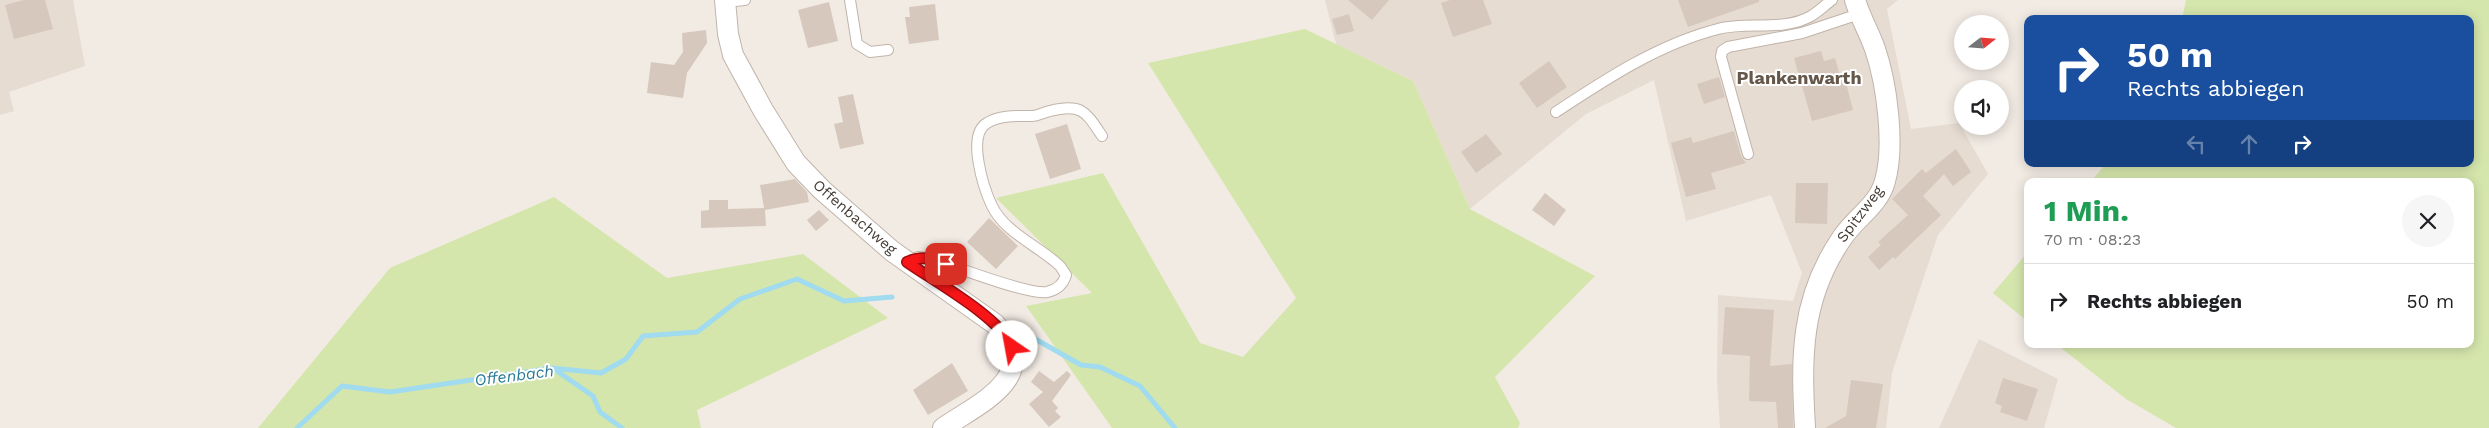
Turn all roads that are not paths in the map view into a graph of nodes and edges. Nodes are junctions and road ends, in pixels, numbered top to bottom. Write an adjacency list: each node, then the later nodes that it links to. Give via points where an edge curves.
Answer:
1 (745, 0): 4 (lane)
2 (850, 0): 6 (lane, via 857,44 870,52)
3 (1832, 0): 7 (lane, via 1810,16 1786,24 1718,29 1650,54)
4 (725, 1): 10 (street, Offenbachweg, via 733,55 796,162 822,190)
5 (1857, 7): 9 (lane, via 1802,32 1722,51); 12 (street, Spitzweg, via 1881,68 1889,143 1887,168 1879,195 1831,255 1807,320 1802,369)
6 (888, 50)
7 (1556, 112)
8 (1102, 136): 10 (lane, via 1087,113 1075,108 996,119 986,124 979,134 979,165 992,206 1004,221 1060,266 1066,275 1057,289 1045,292 1028,290 930,258 918,257)
9 (1748, 154)
10 (907, 262): 11 (street, Offenbachweg, via 995,324 1012,347 1012,368 1001,388)
11 (943, 428)
12 (1805, 428)

